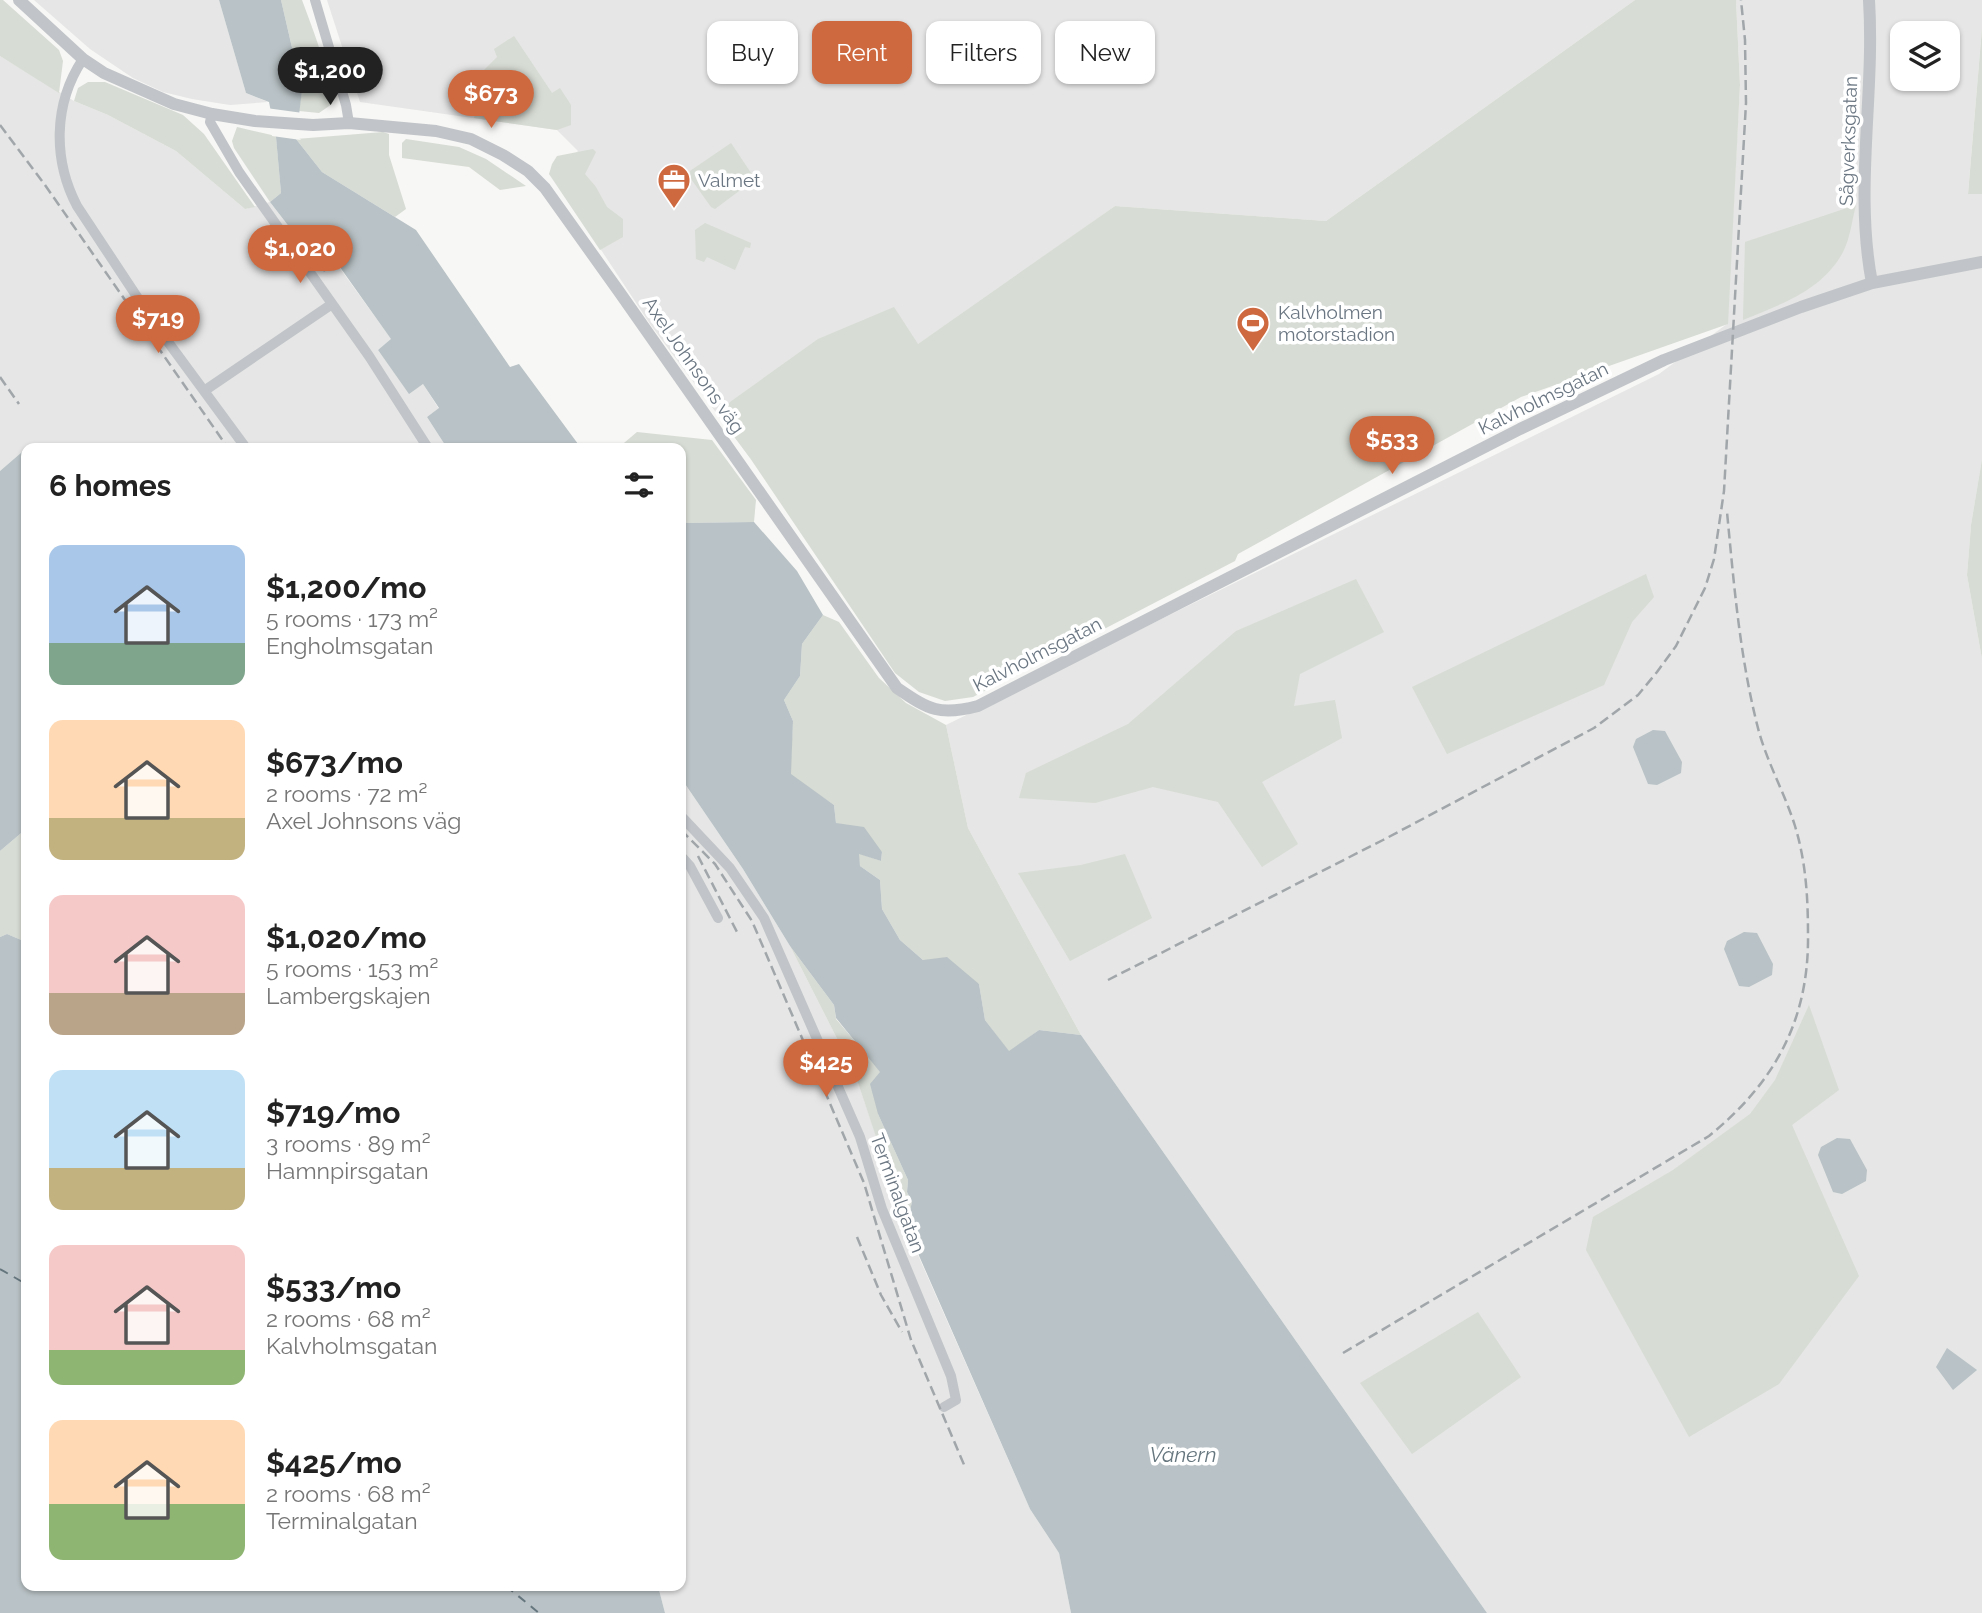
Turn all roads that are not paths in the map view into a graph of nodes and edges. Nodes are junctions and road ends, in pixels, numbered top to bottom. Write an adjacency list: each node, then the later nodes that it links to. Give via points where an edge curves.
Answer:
1 (19, 0): 4 (street, Axel Johnsons väg)
2 (315, 0): 6 (street)
3 (1869, 0): 8 (street, Sågverksgatan, via 1863,201)
4 (83, 59): 5 (street, Axel Johnsons väg, via 135,88); 10 (street, via 62,104 60,146 67,186 157,327)
5 (212, 114): 6 (street, Axel Johnsons väg, via 313,125); 9 (street, via 210,122 239,172)
6 (348, 123): 13 (street, Axel Johnsons väg, via 471,139 528,171 545,188 897,688 924,707)
7 (1982, 262): 8 (street, Kalvholmsgatan)
8 (1872, 283): 13 (street, Kalvholmsgatan, via 1664,360 978,706)
9 (332, 304): 10 (street); 12 (street)
10 (204, 391): 11 (street)
11 (242, 443)
12 (425, 443)
13 (954, 713)
14 (686, 821): 17 (street, Terminalgatan, via 730,868 764,918 860,1137 882,1209 951,1376 956,1400)
15 (686, 862): 16 (street)
16 (719, 918)
17 (944, 1407)

